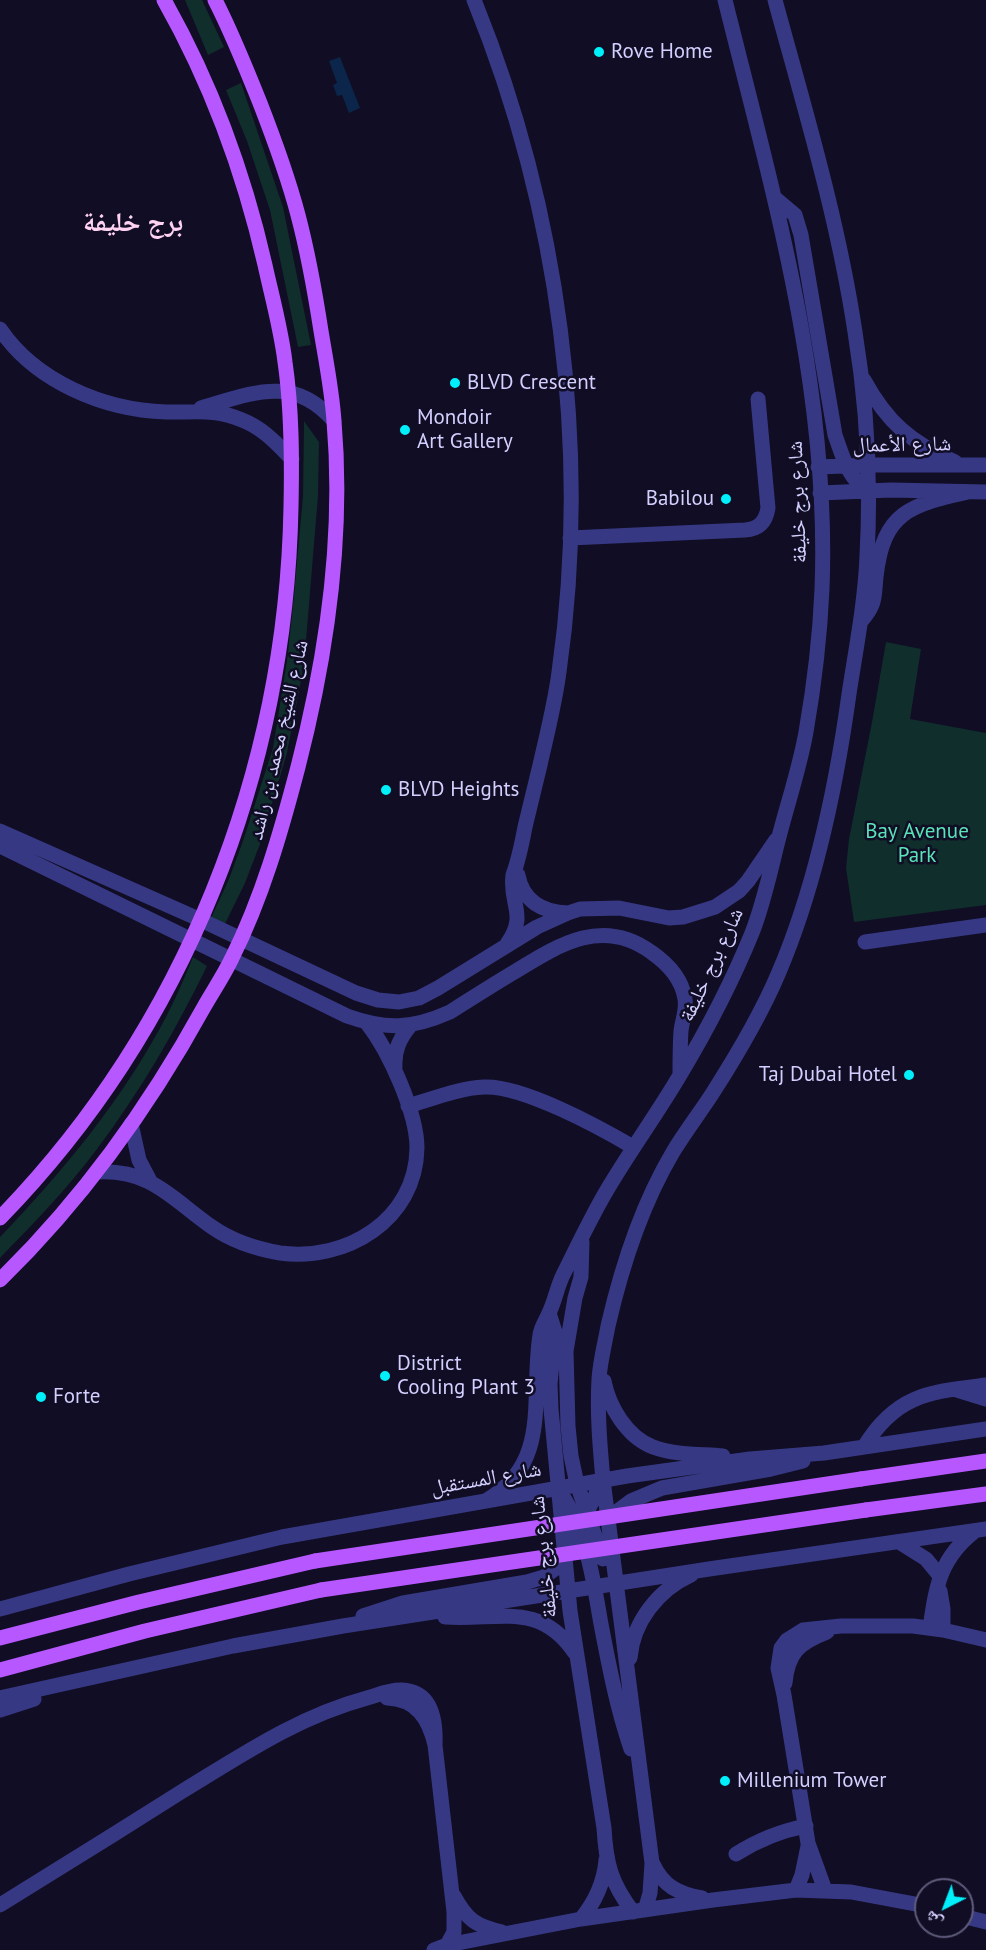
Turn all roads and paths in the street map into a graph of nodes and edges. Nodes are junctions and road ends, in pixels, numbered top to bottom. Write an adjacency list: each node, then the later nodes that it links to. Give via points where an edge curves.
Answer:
1 (164, 0): 9 (main road, شارع الشيخ محمد بن راشد, via 205,81 238,169 265,265)
2 (215, 0): 12 (main road, شارع الشيخ محمد بن راشد, via 273,138 298,215 313,283)
3 (474, 0): 23 (street, via 520,133 552,278 570,434)
4 (725, 0): 6 (street, شارع برج خليفة)
5 (775, 0): 8 (street, via 832,211)
6 (776, 198): 17 (street, via 795,215 801,235 835,435); 18 (street, شارع برج خليفة, via 806,356)
7 (0, 329): 11 (street, via 10,343 48,376 85,395 139,410)
8 (861, 375): 14 (street); 15 (street, via 881,409 900,430)
9 (289, 391): 11 (street, via 249,394); 12 (street, via 314,402); 13 (main road, شارع الشيخ محمد بن راشد)
10 (758, 399): 23 (street, via 768,508 759,526 745,530)
11 (195, 410): 13 (street, via 226,414 254,425)
12 (334, 422): 32 (main road, شارع الشيخ محمد بن راشد, via 334,556 318,678 288,807)
13 (292, 459): 30 (main road, شارع الشيخ محمد بن راشد, via 290,557 271,706 247,795)
14 (869, 465): 15 (street, شارع الأعمال); 17 (street, شارع الأعمال); 19 (street)
15 (960, 465): 16 (street, شارع الأعمال)
16 (986, 465)
17 (845, 466): 18 (street, شارع الأعمال); 19 (street)
18 (818, 467): 22 (street, شارع برج خليفة)
19 (868, 491): 20 (street); 22 (street); 24 (street)
20 (968, 492): 21 (street); 24 (street, via 915,506 889,528 879,555 872,609)
21 (986, 492)
22 (820, 493): 26 (street, شارع برج خليفة, via 823,540 818,634 806,731)
23 (570, 538): 28 (street, via 559,673)
24 (860, 622): 50 (street, via 834,782 817,858 793,936 742,1046 673,1151 644,1209 618,1286)
25 (0, 831): 30 (street)
26 (779, 835): 29 (street, via 748,881 715,907 669,918 606,907); 40 (street, شارع برج خليفة, via 752,933 721,1002)
27 (0, 846): 33 (street)
28 (516, 867): 29 (street, via 528,898 544,909); 35 (street, via 512,884 518,918 515,933)
29 (568, 913): 35 (street)
30 (201, 920): 32 (street); 33 (main road, شارع الشيخ محمد بن راشد)
31 (986, 925): 34 (street)
32 (240, 939): 35 (street, via 356,993 399,1002 438,988); 36 (main road, شارع الشيخ محمد بن راشد)
33 (192, 940): 36 (street); 46 (main road, شارع الشيخ محمد بن راشد, via 147,1026 100,1100)
34 (865, 942)
35 (507, 944)
36 (231, 960): 37 (street); 42 (main road, شارع الشيخ محمد بن راشد, via 183,1046)
37 (368, 1023): 38 (street); 39 (street)
38 (410, 1026): 39 (street, via 396,1047); 40 (street, via 450,1012 560,945 610,935 628,939 657,956 672,969 680,985 685,1011)
39 (395, 1073): 41 (street)
40 (679, 1077): 43 (street, شارع برج خليفة)
41 (408, 1106): 43 (street, via 472,1088 500,1088 527,1095); 45 (street, via 417,1148 408,1190 376,1230 343,1247 303,1254 281,1253 240,1242 214,1229)
42 (131, 1124): 44 (main road, شارع الشيخ محمد بن راشد); 45 (street, via 139,1160)
43 (633, 1147): 47 (street, شارع برج خليفة)
44 (98, 1172): 45 (street, via 124,1172); 48 (main road, شارع الشيخ محمد بن راشد)
45 (150, 1181)
46 (0, 1218)
47 (582, 1239): 49 (street, شارع برج خليفة); 60 (street, via 581,1277 566,1351 569,1444)
48 (0, 1280)
49 (549, 1313): 61 (street, شارع برج خليفة, via 555,1332 550,1384); 63 (street, via 540,1336 529,1455 512,1482)
50 (602, 1358): 57 (street, via 608,1397 621,1421 640,1439 674,1452); 59 (street, via 599,1392)
51 (986, 1385): 52 (street)
52 (955, 1389): 53 (street); 55 (street, via 934,1392 905,1404 884,1420)
53 (986, 1399)
54 (986, 1429): 55 (street, شارع المستقبل)
55 (864, 1447): 56 (street, شارع المستقبل)
56 (824, 1453): 57 (street, شارع المستقبل); 65 (street, via 784,1466 662,1488 631,1501)
57 (750, 1459): 59 (street, شارع المستقبل)
58 (986, 1461): 80 (main road, bridge, via 315,1561)
59 (603, 1480): 60 (street, شارع المستقبل); 64 (street); 65 (street)
60 (577, 1484): 61 (street, شارع المستقبل); 64 (street)
61 (558, 1488): 63 (street, شارع المستقبل); 66 (street); 70 (street, شارع برج خليفة)
62 (986, 1494): 83 (main road, bridge, via 321,1590)
63 (487, 1500): 76 (street, شارع المستقبل, via 282,1537)
64 (587, 1513): 66 (street); 68 (street)
65 (607, 1518): 68 (street); 73 (street)
66 (579, 1527): 68 (street); 70 (street)
67 (980, 1530): 69 (street); 72 (street, via 957,1546)
68 (590, 1541): 73 (street); 74 (street); 75 (street)
69 (899, 1542): 71 (street); 72 (street, via 926,1559)
70 (566, 1554): 75 (street, شارع برج خليفة); 78 (street, via 544,1577 403,1603)
71 (710, 1569): 73 (street); 85 (street, via 677,1583 651,1606 633,1641)
72 (939, 1581): 79 (street, via 933,1607)
73 (615, 1584): 74 (street); 85 (street)
74 (594, 1588): 75 (street); 88 (street, via 619,1714)
75 (569, 1592): 77 (street); 82 (street, شارع برج خليفة)
76 (0, 1609)
77 (425, 1613): 78 (street); 82 (street, via 446,1618 510,1615 536,1619 563,1637)
78 (343, 1626): 84 (street)
79 (937, 1629): 81 (street); 89 (street, via 841,1626 807,1640 794,1652 784,1695)
80 (0, 1638)
81 (986, 1640)
82 (577, 1655): 92 (street, شارع برج خليفة)
83 (0, 1670)
84 (87, 1678): 86 (street); 87 (street)
85 (629, 1679): 88 (street)
86 (0, 1698)
87 (0, 1710)
88 (641, 1779): 93 (street)
89 (806, 1826): 90 (street); 91 (street, via 762,1839)
90 (808, 1843): 94 (street); 95 (street)
91 (736, 1854)
92 (606, 1857): 100 (street, شارع برج خليفة, via 616,1886); 101 (street, via 603,1880)
93 (652, 1863): 97 (street, via 661,1880 676,1891); 100 (street, via 650,1893)
94 (796, 1890): 95 (street); 97 (street)
95 (825, 1890): 98 (street)
96 (452, 1891): 99 (street, via 435,1745 427,1719 412,1704 392,1698 369,1698 330,1709 274,1735); 102 (street, via 476,1924); 103 (street, via 454,1932)
97 (713, 1900): 100 (street)
98 (914, 1903)
99 (0, 1905)
100 (639, 1911): 101 (street)
101 (581, 1920): 102 (street)
102 (507, 1933): 103 (street)
103 (441, 1948)

